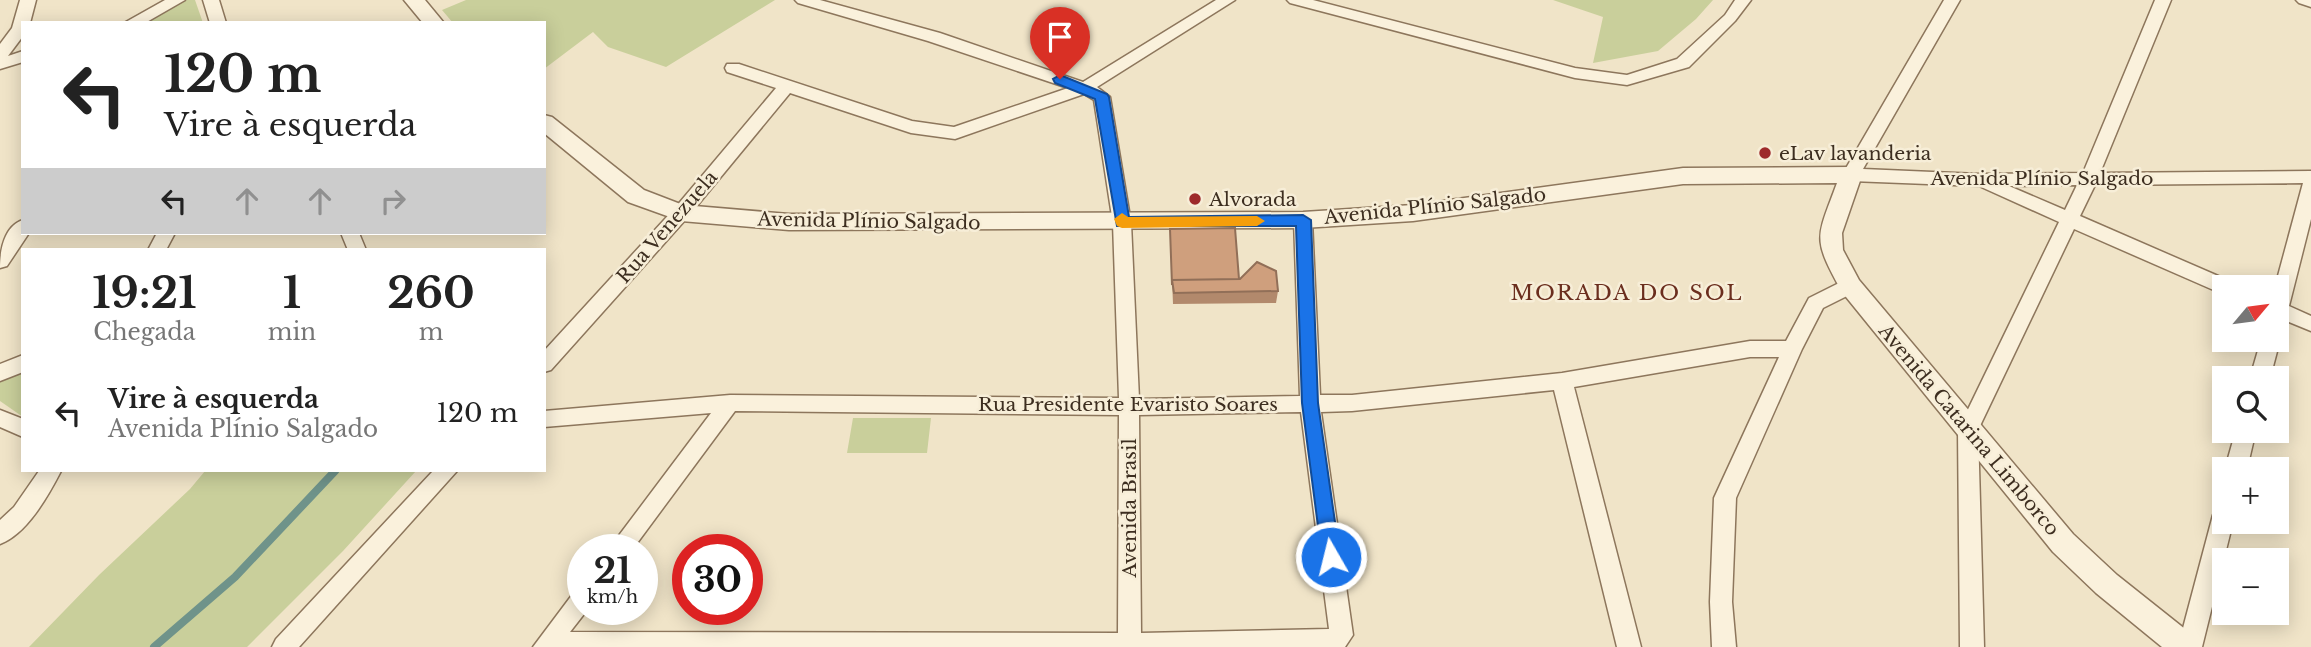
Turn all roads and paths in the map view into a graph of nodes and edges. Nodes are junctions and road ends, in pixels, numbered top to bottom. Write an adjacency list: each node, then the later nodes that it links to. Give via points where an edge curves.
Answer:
1 (28, 0): 12 (street)
2 (177, 0): 13 (street)
3 (211, 0): 14 (street)
4 (803, 0): 21 (street, via 934,37)
5 (1227, 0): 21 (street)
6 (1295, 0): 7 (street, via 1575,73 1628,80 1683,63)
7 (1743, 0)
8 (1952, 0): 23 (street)
9 (2162, 0): 25 (street)
10 (2304, 0): 11 (street)
11 (2311, 2)
12 (22, 21)
13 (136, 21)
14 (217, 21)
15 (21, 25): 17 (street)
16 (21, 51): 17 (street)
17 (2, 56): 18 (street)
18 (21, 56)
19 (733, 68): 20 (street)
20 (786, 87): 21 (street, via 911,127 955,133); 28 (street, Rua Venezuela)
21 (1085, 88): 31 (street, Avenida Brasil, via 1102,97)
22 (546, 124): 28 (street, Avenida Plínio Salgado, via 636,196)
23 (1851, 174): 26 (street, Avenida Plínio Salgado); 30 (street, Avenida Plínio Salgado, via 1683,176 1413,213); 36 (street, Avenida Catarina Limborco, via 1830,233 1831,250)
24 (2311, 177): 25 (street, Avenida Plínio Salgado)
25 (2089, 178): 26 (street, Avenida Plínio Salgado); 29 (street)
26 (1979, 180): 29 (street)
27 (2311, 185): 34 (street)
28 (681, 213): 31 (street, Avenida Plínio Salgado, via 789,222); 40 (street, Rua Venezuela)
29 (2070, 219): 35 (street); 50 (street)
30 (1303, 220): 31 (street, Avenida Plínio Salgado); 45 (street)
31 (1122, 223): 46 (street, Avenida Brasil)
32 (21, 230): 33 (street)
33 (0, 261)
34 (2287, 275)
35 (2212, 281)
36 (1850, 286): 39 (street, via 1816,303); 50 (street, Avenida Catarina Limborco)
37 (2289, 316): 38 (street)
38 (2311, 324)
39 (1792, 349): 43 (street, Rua Presidente Evaristo Soares, via 1750,349); 61 (street, via 1725,498)
40 (546, 362)
41 (21, 364): 42 (street)
42 (0, 373)
43 (1562, 381): 45 (street, Rua Presidente Evaristo Soares, via 1352,403); 60 (street)
44 (730, 402): 46 (street, Rua Presidente Evaristo Soares); 48 (street, Rua Presidente Evaristo Soares); 54 (street)
45 (1310, 403): 46 (street, Rua Presidente Evaristo Soares); 58 (street, via 1341,635 1331,642)
46 (1129, 407): 58 (street, Avenida Brasil)
47 (0, 418): 49 (street)
48 (546, 419)
49 (21, 428)
50 (1968, 429): 62 (street); 63 (street, Avenida Catarina Limborco, via 2090,571)
51 (49, 472): 53 (street, via 22,514)
52 (445, 472): 59 (street)
53 (0, 534)
54 (631, 534)
55 (2219, 534): 63 (street)
56 (567, 618): 57 (street)
57 (547, 645): 58 (street)
58 (1130, 645)
59 (284, 647)
60 (1629, 647)
61 (1724, 647)
62 (1972, 647)
63 (2187, 647)

